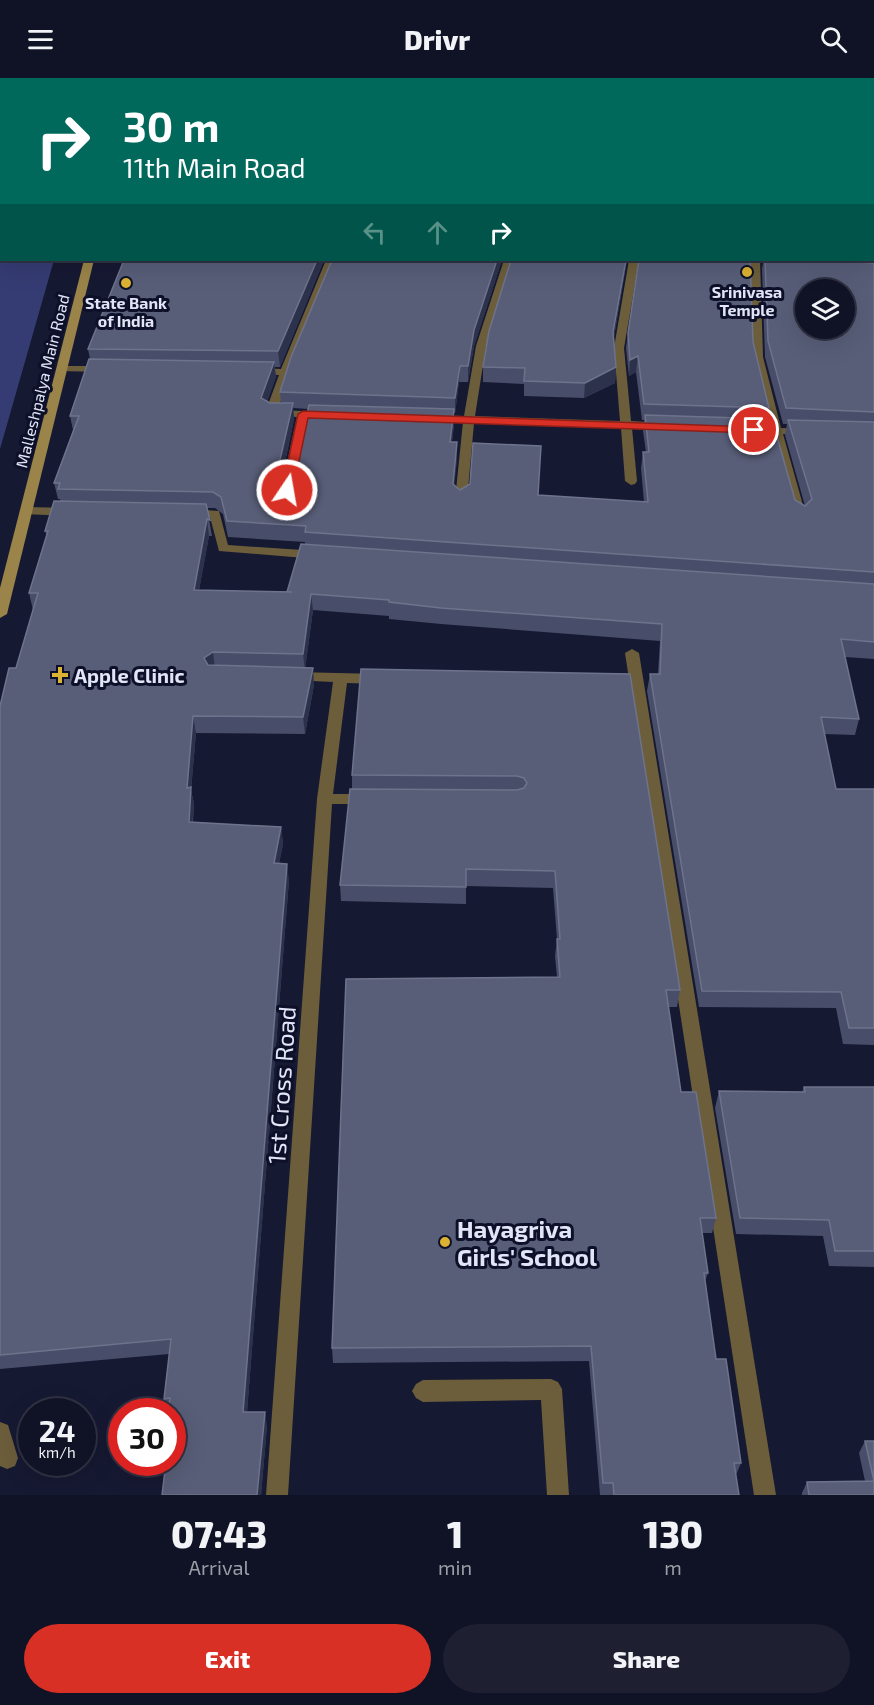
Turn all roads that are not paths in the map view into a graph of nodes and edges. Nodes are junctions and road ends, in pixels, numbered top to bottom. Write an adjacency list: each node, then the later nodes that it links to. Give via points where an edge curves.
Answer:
1 (89, 261): 6 (main road, Malleshpalya Main Road)
2 (331, 261): 9 (street)
3 (508, 261): 13 (street, via 481,346)
4 (634, 261): 14 (street, via 619,348)
5 (756, 261): 17 (street, via 758,357)
6 (62, 369): 7 (street); 22 (main road, Malleshpalya Main Road)
7 (120, 370)
8 (238, 371): 9 (street)
9 (285, 372): 10 (street, via 271,413)
10 (303, 414): 11 (street); 20 (street)
11 (339, 415)
12 (422, 417): 13 (street)
13 (469, 418): 14 (street); 21 (street)
14 (626, 424): 15 (street); 19 (street)
15 (672, 426)
16 (741, 430): 17 (street)
17 (776, 431): 18 (street); 25 (street)
18 (819, 432)
19 (631, 481)
20 (287, 490)
21 (461, 500)
22 (26, 511): 23 (street); 27 (main road, Malleshpalya Main Road)
23 (86, 512)
24 (180, 513): 26 (street, via 215,514 223,548)
25 (800, 516)
26 (330, 556)
27 (0, 614)
28 (632, 653): 39 (street)
29 (284, 677): 30 (street)
30 (341, 678): 31 (street); 32 (street, 1st Cross Road)
31 (388, 679)
32 (325, 799): 33 (street); 37 (street, 1st Cross Road)
33 (385, 799)
34 (423, 1391): 38 (street, via 551,1389)
35 (0, 1433): 36 (street)
36 (7, 1458)
37 (277, 1495)
38 (558, 1495)
39 (765, 1495)

